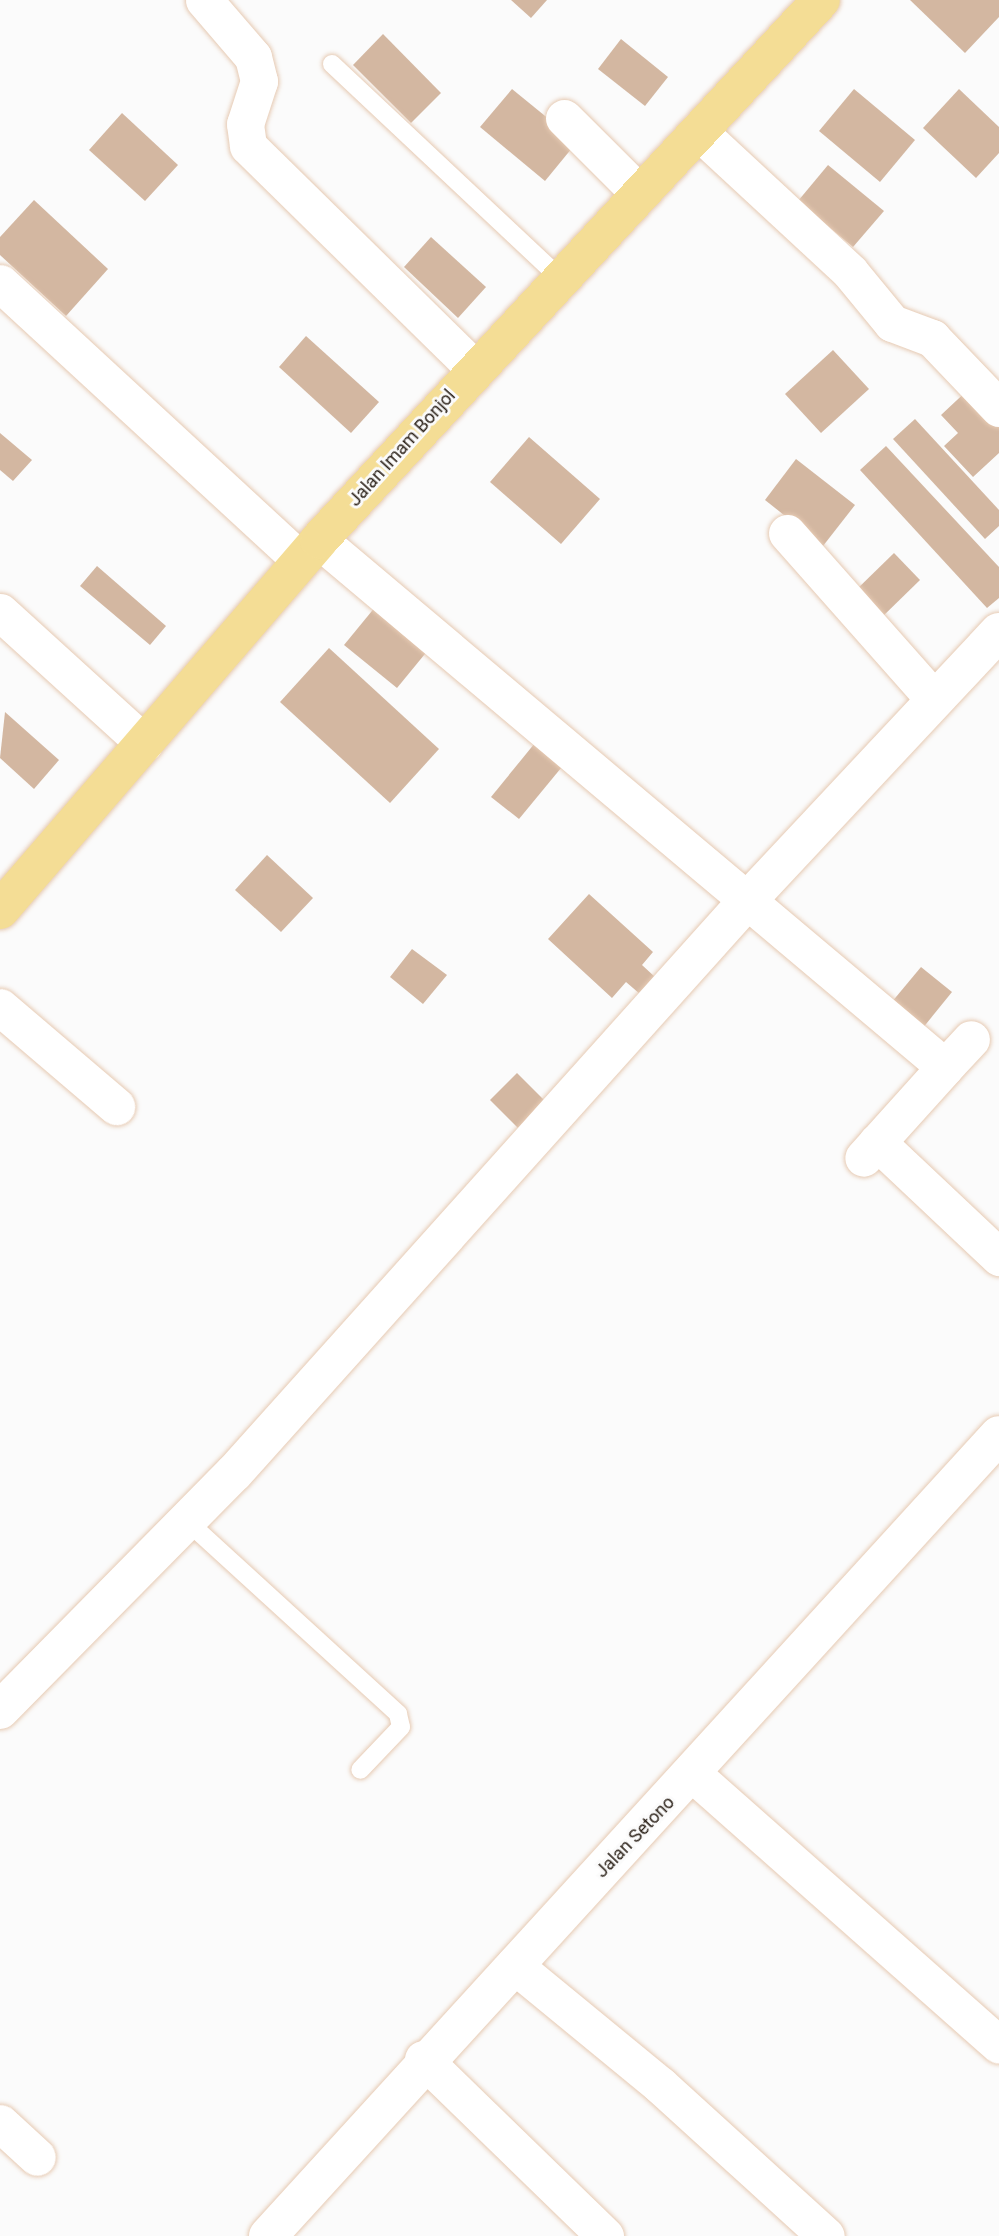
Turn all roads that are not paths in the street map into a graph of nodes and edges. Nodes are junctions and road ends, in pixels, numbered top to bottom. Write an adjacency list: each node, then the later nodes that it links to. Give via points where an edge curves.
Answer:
1 (204, 0): 9 (street, via 253,57 258,81 245,124 248,146)
2 (821, 0): 5 (main road, Jalan Imam Bonjol)
3 (332, 64): 7 (lane)
4 (564, 118): 6 (street)
5 (698, 131): 6 (main road, Jalan Imam Bonjol); 10 (street, via 850,272 892,323 932,338)
6 (639, 193): 7 (main road, Jalan Imam Bonjol)
7 (559, 277): 9 (main road, Jalan Imam Bonjol)
8 (0, 283): 12 (street)
9 (474, 368): 12 (main road, Jalan Imam Bonjol)
10 (999, 408)
11 (787, 533): 15 (street)
12 (310, 550): 16 (main road, Jalan Imam Bonjol); 17 (street)
13 (0, 612): 16 (street)
14 (999, 632): 15 (street)
15 (934, 699): 17 (street)
16 (144, 743): 18 (main road, Jalan Imam Bonjol)
17 (748, 900): 21 (street); 25 (street)
18 (0, 910)
19 (0, 1007): 22 (street)
20 (971, 1039): 21 (street)
21 (945, 1067): 23 (street, via 870,1150)
22 (116, 1105)
23 (999, 1257)
24 (999, 1435): 28 (street, Jalan Setono)
25 (187, 1521): 26 (street); 27 (lane, via 398,1714 401,1727)
26 (0, 1710)
27 (360, 1770)
28 (694, 1776): 29 (street, Jalan Setono); 30 (street)
29 (514, 1965): 31 (street, Jalan Setono); 36 (street)
30 (999, 2045)
31 (423, 2059): 34 (street, Jalan Setono); 35 (street)
32 (0, 2123): 33 (street)
33 (37, 2157)
34 (268, 2236)
35 (605, 2236)
36 (826, 2236)

